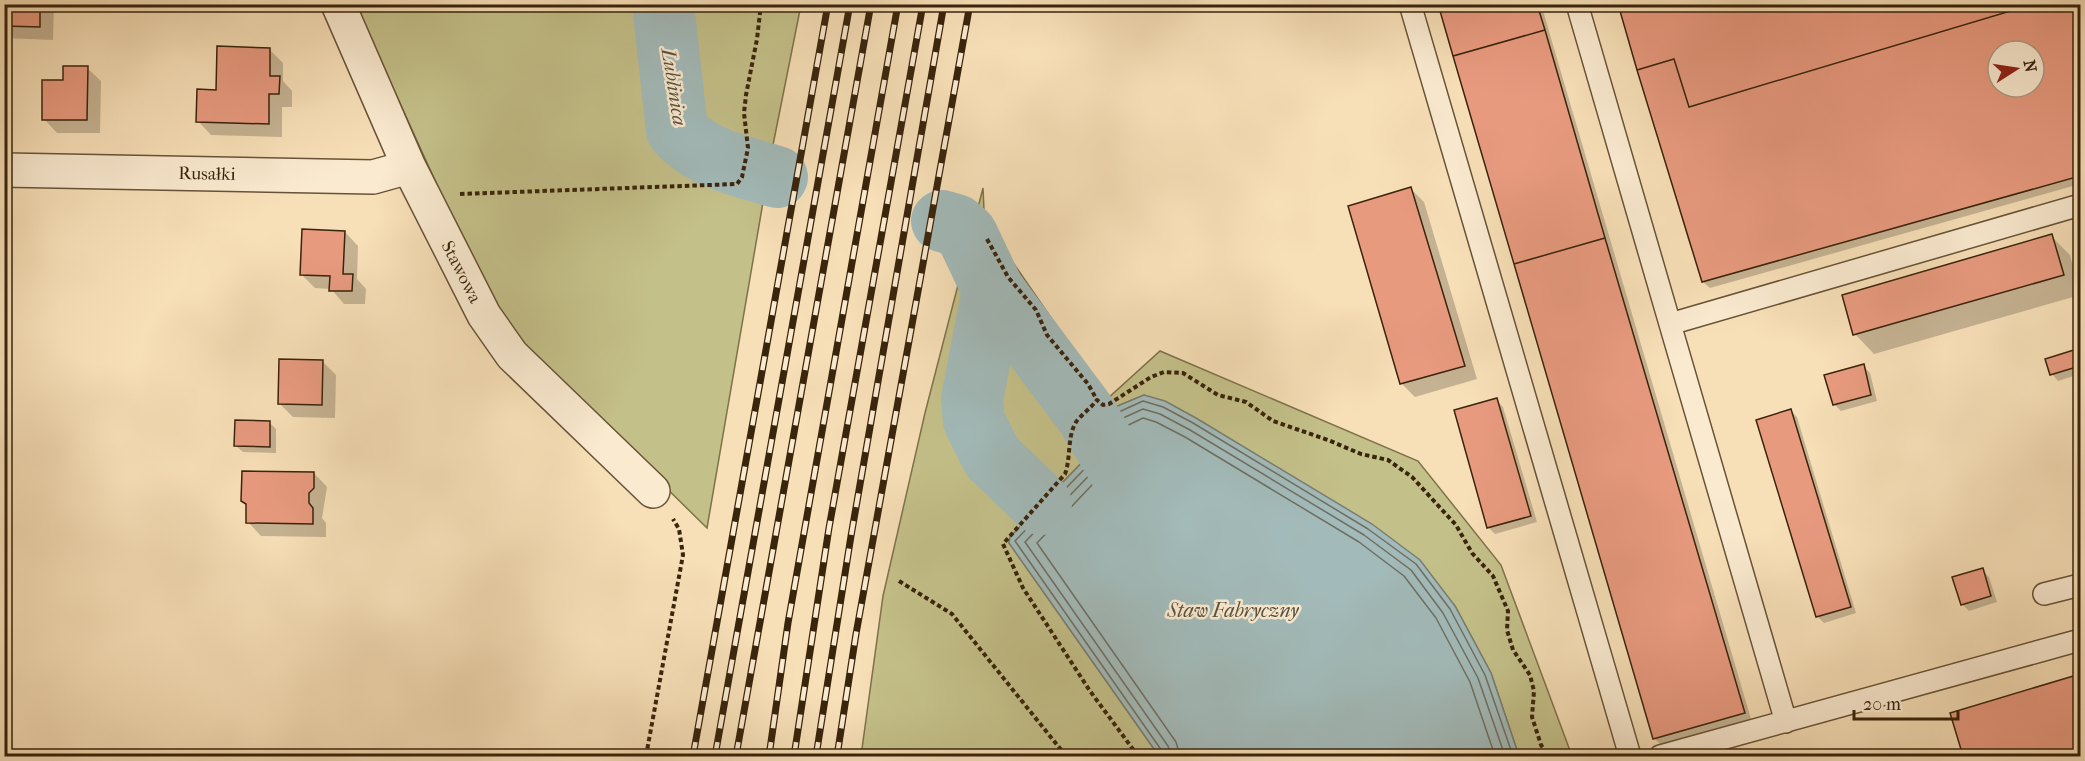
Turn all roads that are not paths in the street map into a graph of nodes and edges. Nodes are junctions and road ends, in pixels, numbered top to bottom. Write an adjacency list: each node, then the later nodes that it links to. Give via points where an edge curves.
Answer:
1 (338, 4): 5 (street, Stawowa)
2 (1410, 4): 13 (lane)
3 (1577, 4): 7 (lane)
4 (4, 170): 5 (street, Rusałki, via 373,177)
5 (416, 182): 8 (street, Stawowa, via 470,292 498,338)
6 (2080, 205): 7 (lane)
7 (1670, 324): 12 (lane)
8 (653, 491)
9 (2080, 585): 10 (lane)
10 (2044, 594)
11 (2080, 640): 12 (lane)
12 (1786, 722): 14 (lane)
13 (1630, 756)
14 (1660, 756)

